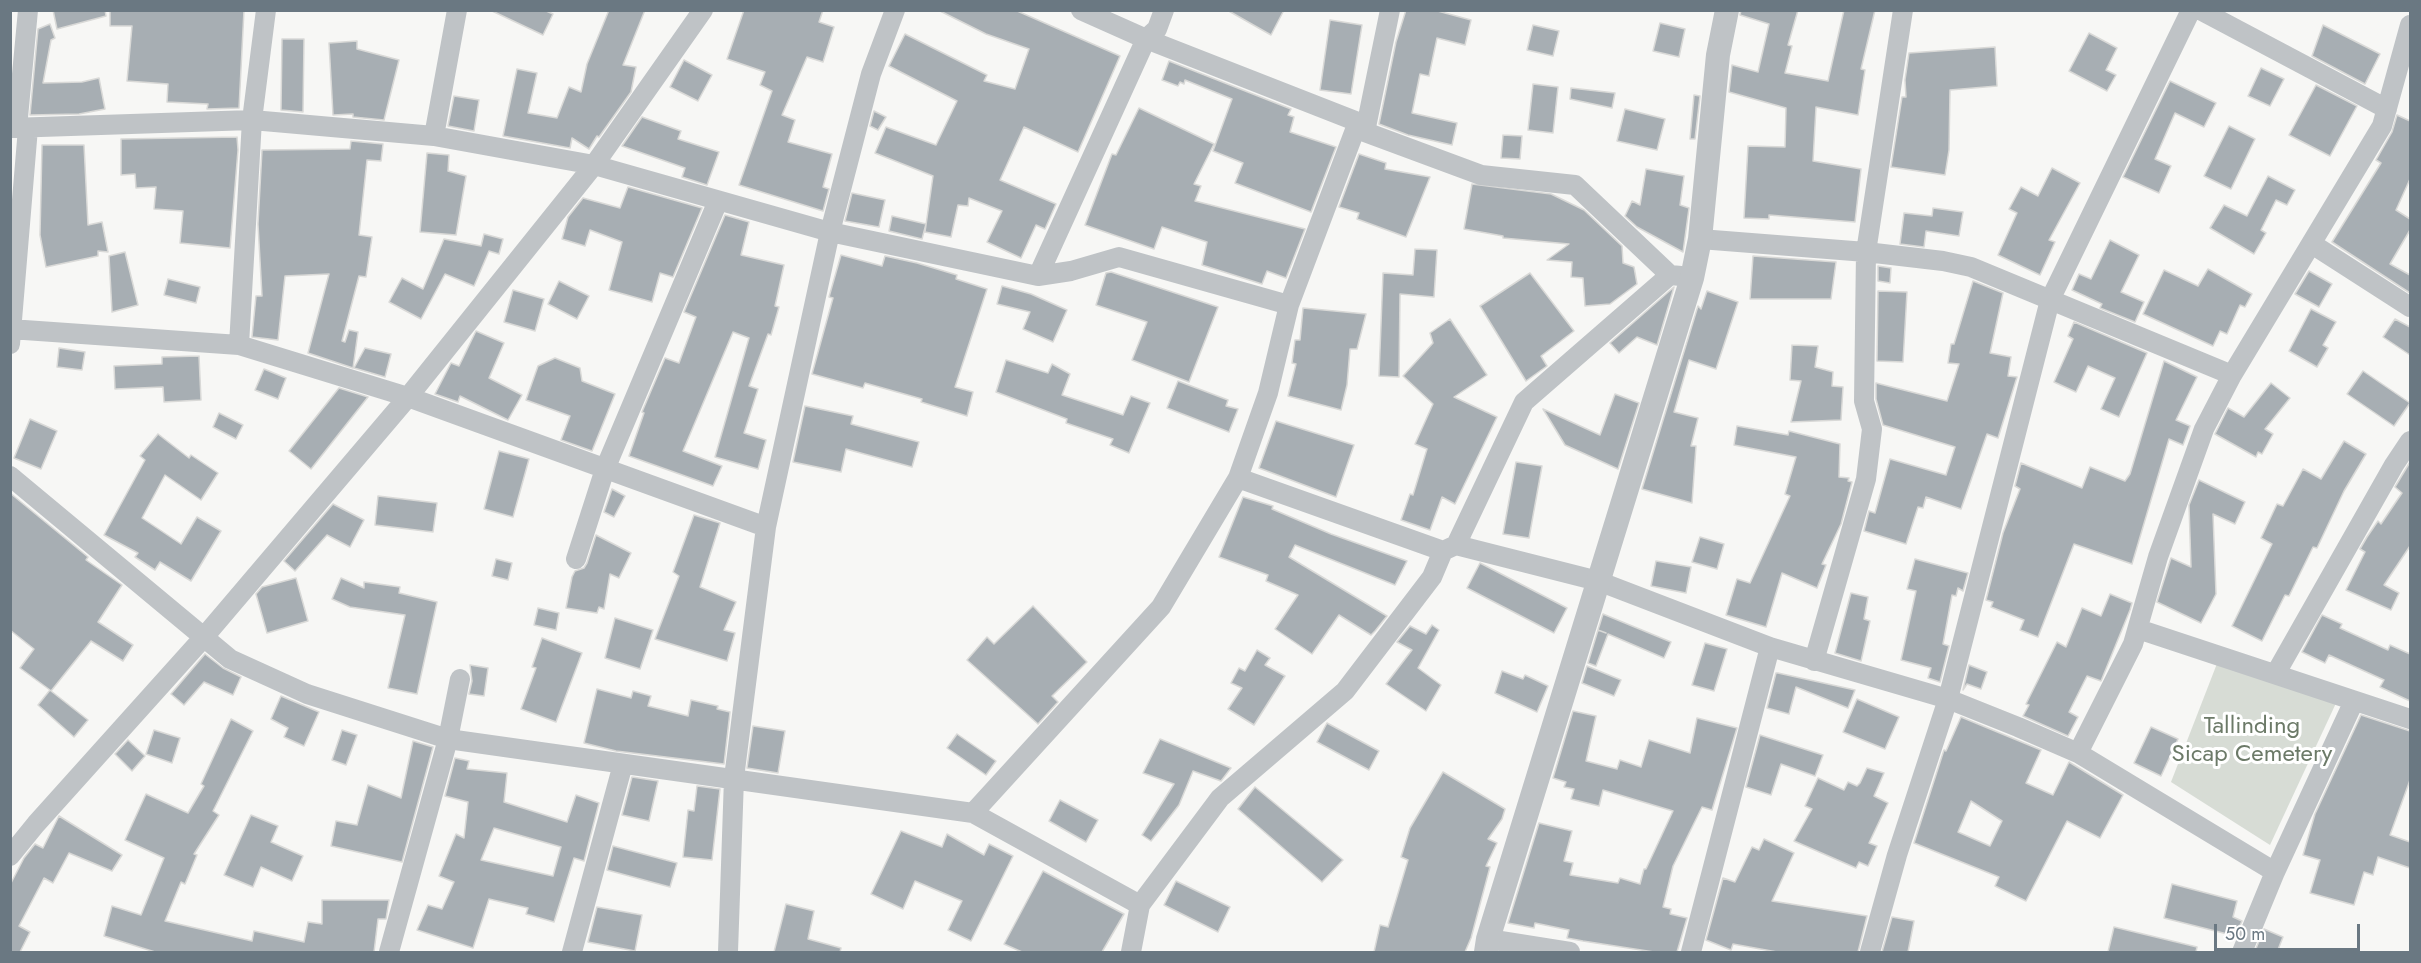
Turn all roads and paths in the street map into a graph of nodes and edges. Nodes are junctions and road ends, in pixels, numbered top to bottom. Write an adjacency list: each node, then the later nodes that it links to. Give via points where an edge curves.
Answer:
1 (28, 10): 18 (street)
2 (266, 10): 16 (street)
3 (457, 10): 19 (street)
4 (703, 10): 20 (street)
5 (895, 10): 22 (street, via 871,74)
6 (1081, 10): 14 (street)
7 (1164, 10): 14 (street, via 1157,29)
8 (1390, 10): 17 (street)
9 (1726, 10): 23 (street)
10 (1903, 10): 25 (street)
11 (2191, 10): 28 (street)
12 (2200, 10): 15 (street)
13 (2410, 25): 15 (street)
14 (1146, 39): 17 (street); 26 (street)
15 (2387, 109): 24 (street, via 2382,126)
16 (252, 120): 18 (street); 19 (street); 32 (street)
17 (1361, 127): 27 (street, via 1480,175 1575,185); 29 (street)
18 (18, 128): 31 (street)
19 (434, 136): 20 (street)
20 (594, 165): 21 (street); 34 (street)
21 (718, 201): 22 (street); 36 (street)
22 (830, 232): 26 (street); 39 (street)
23 (1700, 239): 25 (street); 27 (street)
24 (2312, 244): 30 (street); 33 (street)
25 (1866, 252): 28 (street, via 1971,267); 46 (street, via 1864,401 1872,429 1866,479)
26 (1038, 276): 29 (street, via 1119,257)
27 (1681, 276): 40 (street, via 1524,402); 42 (street)
28 (2050, 300): 33 (street); 49 (street)
29 (1289, 305): 38 (street, via 1268,393)
30 (2410, 307)
31 (11, 334): 32 (street)
32 (239, 345): 34 (street)
33 (2232, 375): 43 (street, via 2204,429 2158,557)
34 (408, 397): 36 (street); 44 (street)
35 (2410, 441): 47 (street)
36 (605, 469): 39 (street); 41 (street)
37 (10, 476): 44 (street)
38 (1238, 478): 40 (street); 56 (street, via 1161,607)
39 (765, 527): 55 (street)
40 (1450, 548): 42 (street); 59 (street, via 1345,691 1220,798)
41 (576, 559)
42 (1598, 581): 45 (street); 60 (street)
43 (2138, 629): 47 (street); 53 (street)
44 (204, 637): 52 (street, via 230,659 307,694); 57 (street)
45 (1770, 646): 46 (street); 66 (street)
46 (1814, 661): 49 (street)
47 (2276, 673): 50 (street)
48 (460, 679): 52 (street)
49 (1948, 699): 53 (street); 67 (street)
50 (2354, 702): 51 (street); 58 (street)
51 (2410, 719)
52 (448, 739): 54 (street); 61 (street)
53 (2078, 753): 58 (street)
54 (623, 764): 55 (street); 62 (street)
55 (734, 778): 56 (street); 63 (street)
56 (973, 813): 59 (street)
57 (10, 856)
58 (2275, 872): 68 (street)
59 (1140, 905): 64 (street)
60 (1487, 946): 65 (street)
61 (389, 952)
62 (572, 952)
63 (728, 952)
64 (1131, 952)
65 (1570, 952)
66 (1691, 952)
67 (1870, 952)
68 (2242, 952)

